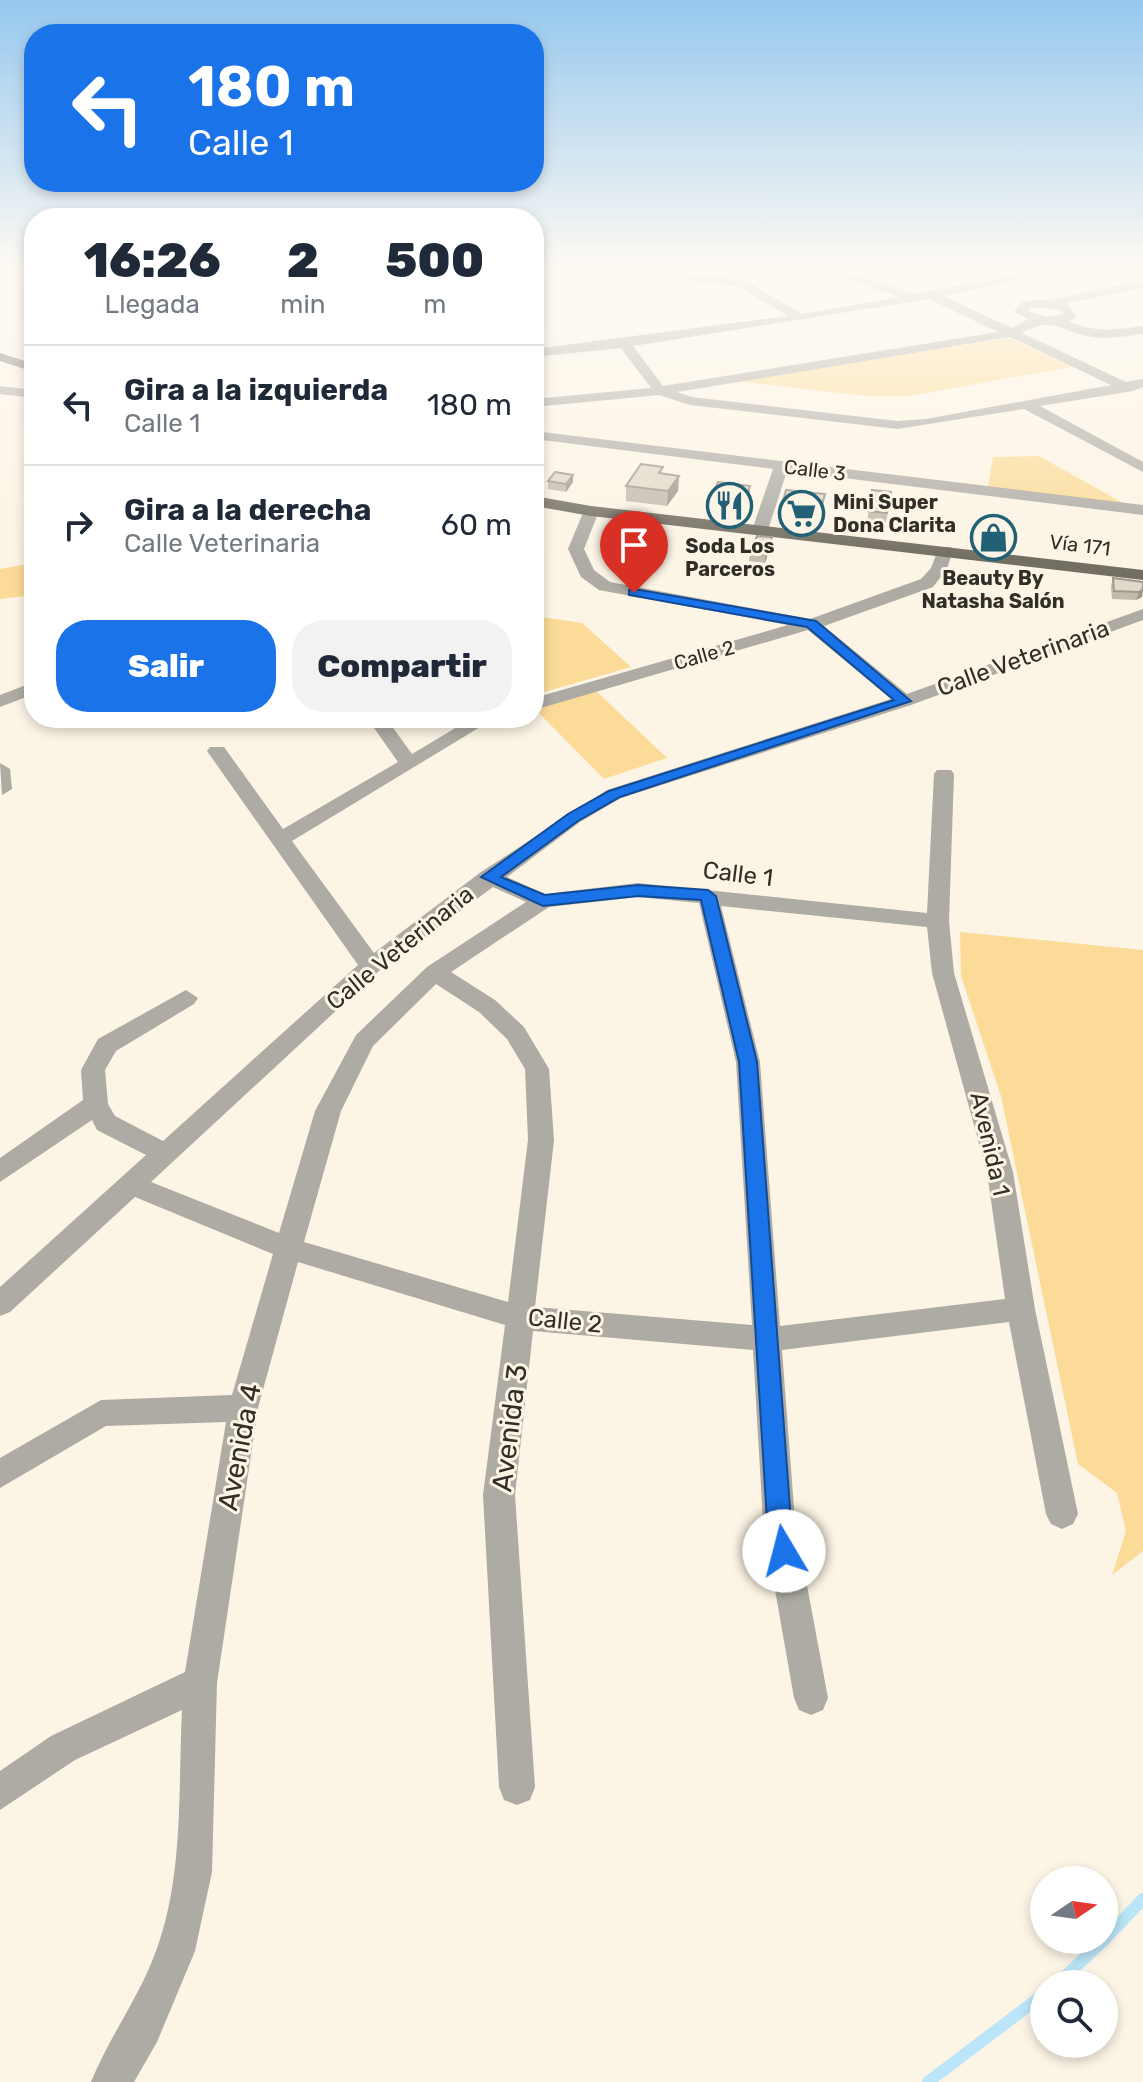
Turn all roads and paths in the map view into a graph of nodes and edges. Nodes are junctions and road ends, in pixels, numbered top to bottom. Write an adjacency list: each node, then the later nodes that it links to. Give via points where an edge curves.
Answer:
1 (641, 366): 7 (street)
2 (811, 366): 7 (street)
3 (1082, 366): 5 (street)
4 (1143, 383): 5 (street)
5 (1125, 387): 10 (street); 13 (street)
6 (0, 390): 8 (street)
7 (660, 391): 11 (street); 13 (street, via 690,401 897,425)
8 (18, 392): 9 (street); 12 (street, via 20,399 4,407)
9 (24, 393)
10 (1143, 395)
11 (544, 402)
12 (24, 405)
13 (1027, 405): 16 (street)
14 (544, 436): 15 (street, Calle 3)
15 (781, 466): 18 (street, Calle 3); 20 (street)
16 (1143, 468)
17 (544, 503): 19 (main road, Vía 171)
18 (1143, 510)
19 (591, 511): 20 (main road, Vía 171); 24 (street, via 576,549 587,573 605,586)
20 (760, 530): 21 (main road, Vía 171)
21 (945, 550): 22 (main road, Vía 171); 24 (street, Calle 2, via 927,583)
22 (1143, 575)
23 (1143, 614): 28 (street, Calle Veterinaria)
24 (811, 624): 27 (street, Calle 2); 28 (street)
25 (24, 692): 26 (street)
26 (0, 701)
27 (544, 701)
28 (904, 701): 35 (street, Calle Veterinaria, via 614,794)
29 (383, 728): 32 (street)
30 (468, 728): 32 (street)
31 (217, 751): 34 (street)
32 (408, 762): 34 (street)
33 (944, 774): 38 (street, Avenida 1)
34 (279, 840): 39 (street)
35 (489, 877): 37 (street); 39 (street, Calle Veterinaria)
36 (708, 896): 37 (street, Calle 1, via 638,890); 38 (street, Calle 1); 50 (street, via 748,1062)
37 (543, 901): 40 (street, Avenida 4)
38 (938, 921): 48 (street, Avenida 1, via 943,973 1000,1172)
39 (371, 966): 43 (street, Calle Veterinaria)
40 (435, 972): 46 (street, Avenida 4, via 364,1041 328,1111); 49 (street, Avenida 3, via 487,1006 516,1033 537,1069 541,1140)
41 (186, 998): 42 (street, via 107,1045 93,1070)
42 (96, 1104): 43 (street, via 106,1123); 44 (street)
43 (164, 1153): 45 (street, Calle Veterinaria)
44 (0, 1172)
45 (129, 1184): 46 (street, Calle 2); 47 (street, Calle Veterinaria)
46 (287, 1248): 49 (street, Calle 2); 51 (street, Avenida 4)
47 (0, 1304)
48 (1021, 1309): 50 (street, Calle 2); 53 (street, Avenida 1)
49 (522, 1318): 50 (street, Calle 2); 56 (street, Avenida 3, via 499,1495)
50 (769, 1339): 55 (street, via 779,1521)
51 (243, 1408): 52 (street, via 101,1413); 54 (street, Avenida 4)
52 (0, 1474)
53 (1062, 1514)
54 (200, 1683): 57 (street, via 63,1748); 58 (street, Avenida 4, via 193,1872 176,1951 143,2028)
55 (811, 1698)
56 (517, 1787)
57 (0, 1792)
58 (111, 2082)

